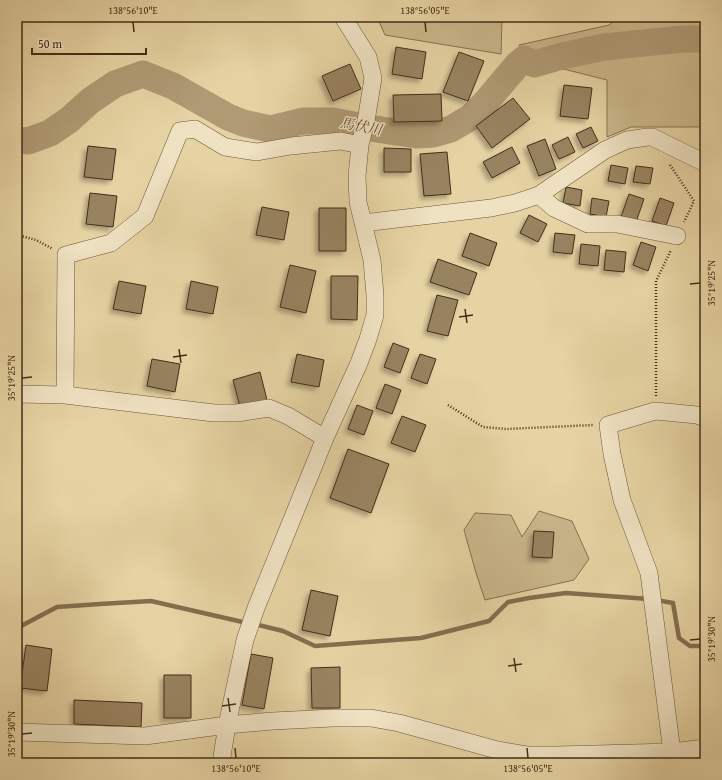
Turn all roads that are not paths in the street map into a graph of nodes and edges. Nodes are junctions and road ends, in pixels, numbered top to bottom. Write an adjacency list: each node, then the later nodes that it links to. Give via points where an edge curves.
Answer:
1 (343, 17): 2 (street, via 368,57 373,78)
2 (361, 142): 5 (street, via 357,176 358,202); 8 (street, via 341,141 257,152 225,147 195,129 180,131 145,216 111,243 66,255)
3 (705, 163): 4 (street, via 652,137 627,140 605,150)
4 (539, 195): 5 (street, via 491,208); 6 (street, via 554,208 588,224 617,224)
5 (363, 223): 10 (street, via 372,260 374,315 359,363)
6 (677, 236)
7 (17, 394): 8 (street)
8 (65, 395): 10 (street, via 214,413 237,413 270,408)
9 (705, 418): 14 (street, via 698,415 655,412 608,425 622,500 649,573)
10 (325, 438): 11 (street, via 245,640)
11 (227, 725): 12 (street, via 145,736); 15 (street, via 371,718 498,750 527,755 557,755); 16 (street)
12 (17, 732)
13 (705, 748): 14 (street)
14 (673, 757): 15 (street)
15 (570, 759)
16 (220, 763)

